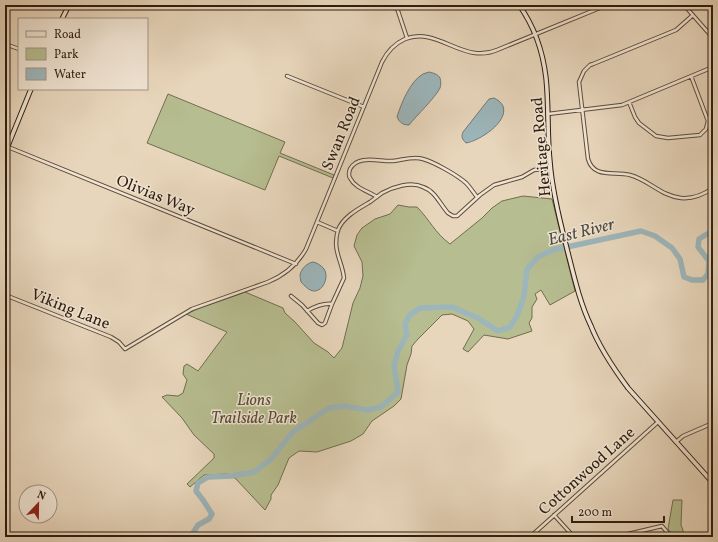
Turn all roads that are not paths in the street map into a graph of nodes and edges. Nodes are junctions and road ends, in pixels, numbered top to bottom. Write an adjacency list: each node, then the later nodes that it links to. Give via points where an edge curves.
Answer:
1 (69, 5): 7 (main road)
2 (395, 5): 9 (street)
3 (519, 5): 8 (main road, Heritage Road)
4 (607, 5): 8 (street)
5 (684, 5): 6 (street)
6 (693, 15): 10 (street); 19 (street, via 676,30 586,68 579,82)
7 (62, 18)
8 (535, 35): 9 (street, via 481,54 434,38); 20 (main road, Heritage Road, via 545,68)
9 (407, 38): 18 (street, Swan Road, via 397,43 385,55)
10 (713, 38)
11 (5, 44): 12 (street)
12 (18, 49)
13 (713, 67): 15 (street)
14 (287, 76): 18 (street)
15 (691, 76): 17 (street); 17 (street, via 708,121 706,129 700,135 660,137 639,123)
16 (32, 90): 21 (main road)
17 (629, 102): 19 (street, via 618,106)
18 (364, 107): 27 (street, Swan Road)
19 (582, 110): 20 (street); 24 (street, via 588,158 590,165 598,171 638,178 675,197 697,196)
20 (548, 114): 23 (main road, Heritage Road)
21 (8, 147): 22 (main road); 29 (street, Olivias Way)
22 (5, 154)
23 (550, 168): 26 (street, via 536,170 494,185); 35 (main road, Heritage Road, via 564,239 590,325 620,377)
24 (713, 188)
25 (377, 197): 26 (street, via 400,187 419,185 431,191 448,214 454,216 460,214); 26 (street, via 350,179 351,167 368,160 423,159 460,178); 28 (street, via 351,214)
26 (477, 197)
27 (317, 222): 28 (street); 29 (street, Swan Road, via 306,249)
28 (338, 231): 32 (street, via 336,250 344,278)
29 (296, 264): 34 (street, Swan Road, via 273,280 186,311)
30 (5, 295): 34 (street, Viking Lane, via 111,337)
31 (291, 296): 33 (street)
32 (332, 304): 33 (street); 33 (street, via 323,324 318,323)
33 (307, 311)
34 (125, 348)
35 (658, 422): 37 (main road, Heritage Road); 39 (street, Cottonwood Lane)
36 (713, 423): 37 (street, via 683,436)
37 (676, 442): 38 (main road, Heritage Road)
38 (713, 483)
39 (554, 515): 41 (street, Cottonwood Lane); 42 (street)
40 (667, 532): 43 (street, via 662,526)
41 (530, 537)
42 (574, 537)
43 (623, 537)

